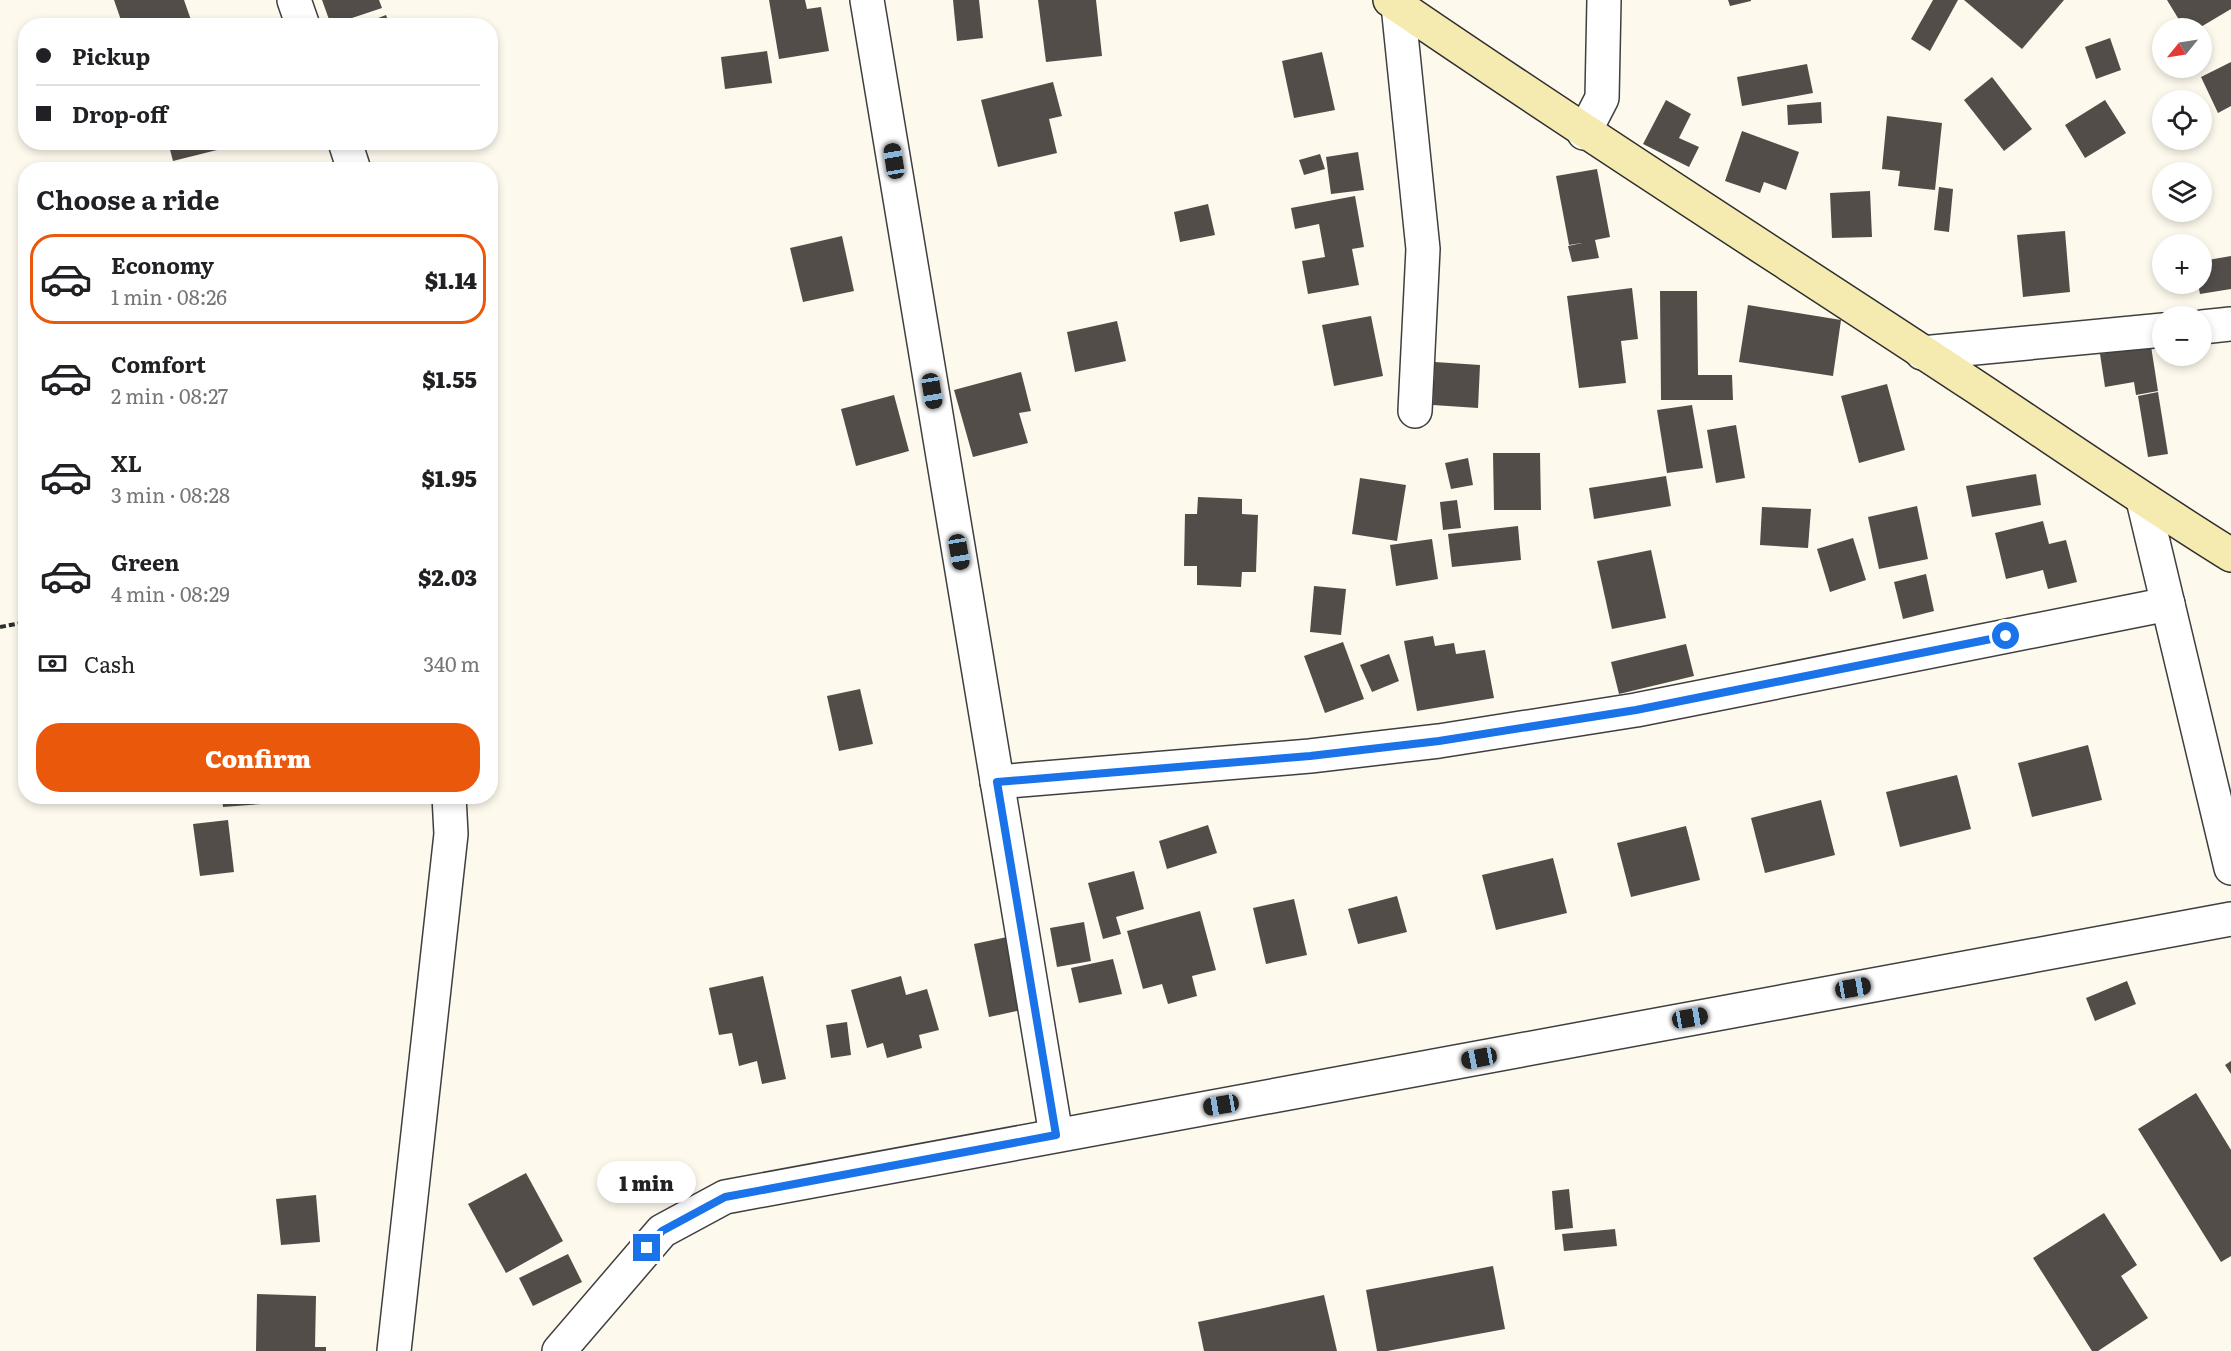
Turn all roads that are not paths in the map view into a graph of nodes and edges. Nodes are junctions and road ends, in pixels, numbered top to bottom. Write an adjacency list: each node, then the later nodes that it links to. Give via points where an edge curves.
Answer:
1 (294, 0): 5 (street)
2 (867, 0): 15 (street)
3 (1604, 0): 6 (street, via 1602,98)
4 (1394, 3): 6 (main road); 11 (street, via 1423,249)
5 (300, 18)
6 (1584, 133): 10 (main road)
7 (2231, 324): 8 (street)
8 (2212, 326)
9 (2152, 331): 10 (street)
10 (1922, 353): 12 (main road)
11 (1415, 411)
12 (2143, 500): 13 (main road); 14 (street)
13 (2231, 555)
14 (2168, 604): 15 (street, via 1636,710 1439,741 1310,756); 17 (street)
15 (997, 782): 19 (street)
16 (449, 804): 20 (street, via 451,834)
17 (2231, 868)
18 (2231, 919): 19 (street)
19 (1056, 1135): 21 (street, via 725,1197 662,1231)
20 (394, 1351)
21 (559, 1351)

